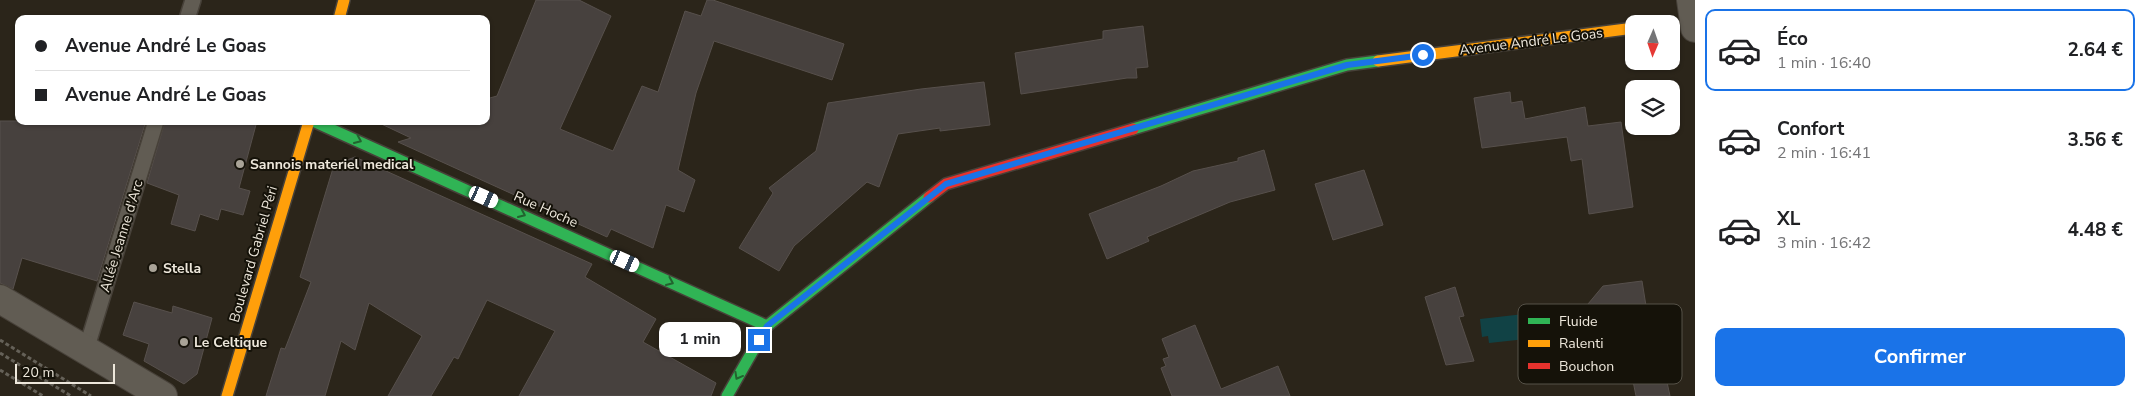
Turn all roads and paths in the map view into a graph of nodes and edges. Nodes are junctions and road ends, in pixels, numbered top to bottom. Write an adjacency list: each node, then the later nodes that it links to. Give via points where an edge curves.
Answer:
1 (193, 0): 3 (lane)
2 (344, 0): 4 (street)
3 (188, 15)
4 (340, 15)
5 (1625, 29): 10 (street, Avenue André Le Goas, via 1347,65 946,184)
6 (155, 125): 12 (lane, Allée Jeanne d'Arc)
7 (308, 125): 19 (street, Boulevard Gabriel Péri)
8 (322, 125): 10 (street, Rue Hoche, one-way to 10)
9 (0, 299): 12 (street)
10 (767, 326): 20 (street, Avenue André Le Goas, one-way to 20)
11 (0, 340): 17 (path)
12 (86, 350): 18 (street)
13 (0, 352): 16 (path)
14 (0, 370): 15 (path)
15 (43, 396)
16 (71, 396)
17 (91, 396)
18 (163, 396)
19 (228, 396)
20 (727, 396)

